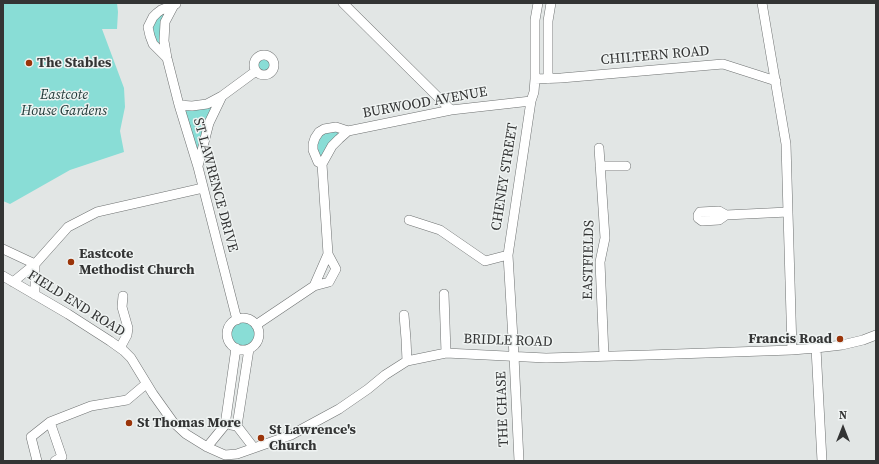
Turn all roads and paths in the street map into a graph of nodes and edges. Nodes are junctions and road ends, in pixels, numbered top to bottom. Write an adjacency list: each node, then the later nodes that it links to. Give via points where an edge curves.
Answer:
1 (343, 3): 14 (street)
2 (538, 3): 8 (street, CHENEY STREET, via 535,20)
3 (551, 3): 9 (street, via 548,21)
4 (762, 3): 10 (street)
5 (176, 4): 6 (street, ST LAWRENCE DRIVE, via 165,22 164,41); 6 (street, ST LAWRENCE DRIVE, via 156,13 148,28 153,44)
6 (167, 58): 13 (street, ST LAWRENCE DRIVE)
7 (256, 71): 11 (street)
8 (535, 79): 9 (street, CHILTERN ROAD); 12 (street, CHENEY STREET)
9 (548, 79): 10 (street, CHILTERN ROAD, via 723,64)
10 (776, 81): 22 (street, via 786,144)
11 (222, 96): 13 (street, via 207,104); 20 (street, via 209,123)
12 (531, 101): 14 (street, BURWOOD AVENUE); 27 (street, CHENEY STREET)
13 (179, 105): 20 (street, ST LAWRENCE DRIVE)
14 (451, 110): 15 (street, BURWOOD AVENUE)
15 (348, 131): 17 (street, BURWOOD AVENUE, via 332,146); 17 (street, BURWOOD AVENUE, via 336,127 319,132 313,150 318,162)
16 (599, 148): 18 (street, EASTFIELDS)
17 (322, 164): 26 (street, BURWOOD AVENUE)
18 (600, 166): 19 (street); 46 (street, EASTFIELDS, via 605,238 600,262)
19 (626, 166)
20 (198, 167): 21 (street, ST LAWRENCE DRIVE)
21 (203, 188): 28 (street, via 97,212 68,227); 36 (street, ST LAWRENCE DRIVE)
22 (788, 212): 23 (street); 43 (street)
23 (726, 214)
24 (410, 220): 27 (street, via 440,230 485,261)
25 (3, 249): 28 (street, FIELD END ROAD)
26 (328, 254): 31 (street, BURWOOD AVENUE); 31 (street, via 336,269 329,282)
27 (508, 255): 45 (street, CHENEY STREET)
28 (35, 264): 30 (street); 33 (street)
29 (3, 276): 30 (street, FIELD END ROAD)
30 (13, 282): 33 (street, FIELD END ROAD)
31 (314, 286): 37 (street)
32 (444, 294): 44 (street)
33 (35, 295): 39 (street, FIELD END ROAD)
34 (123, 296): 39 (street, via 122,307 128,328)
35 (404, 315): 47 (street)
36 (236, 320): 37 (street, via 248,319); 40 (street, via 227,332 229,341)
37 (256, 325): 42 (street, via 259,330 258,340)
38 (876, 335): 41 (street, BRIDLE ROAD, via 842,345)
39 (120, 348): 48 (street, FIELD END ROAD, via 131,358)
40 (236, 348): 42 (street); 50 (street)
41 (816, 348): 43 (street, BRIDLE ROAD); 58 (street)
42 (249, 349): 51 (street)
43 (792, 350): 46 (street, BRIDLE ROAD)
44 (446, 353): 45 (street, BRIDLE ROAD); 47 (street, BRIDLE ROAD)
45 (514, 356): 46 (street, BRIDLE ROAD); 57 (street, THE CHASE)
46 (604, 356)
47 (407, 361): 53 (street, BRIDLE ROAD, via 339,409 291,435)
48 (146, 384): 49 (street, via 127,400 91,406); 52 (street, FIELD END ROAD, via 173,422)
49 (50, 422): 55 (street, via 31,437); 56 (street, via 62,457)
50 (225, 425): 51 (street); 52 (street)
51 (237, 426): 53 (street)
52 (207, 447): 54 (street, FIELD END ROAD)
53 (254, 448): 54 (street, BRIDLE ROAD)
54 (225, 458)
55 (37, 461)
56 (55, 461)
57 (519, 461)
58 (822, 461)

